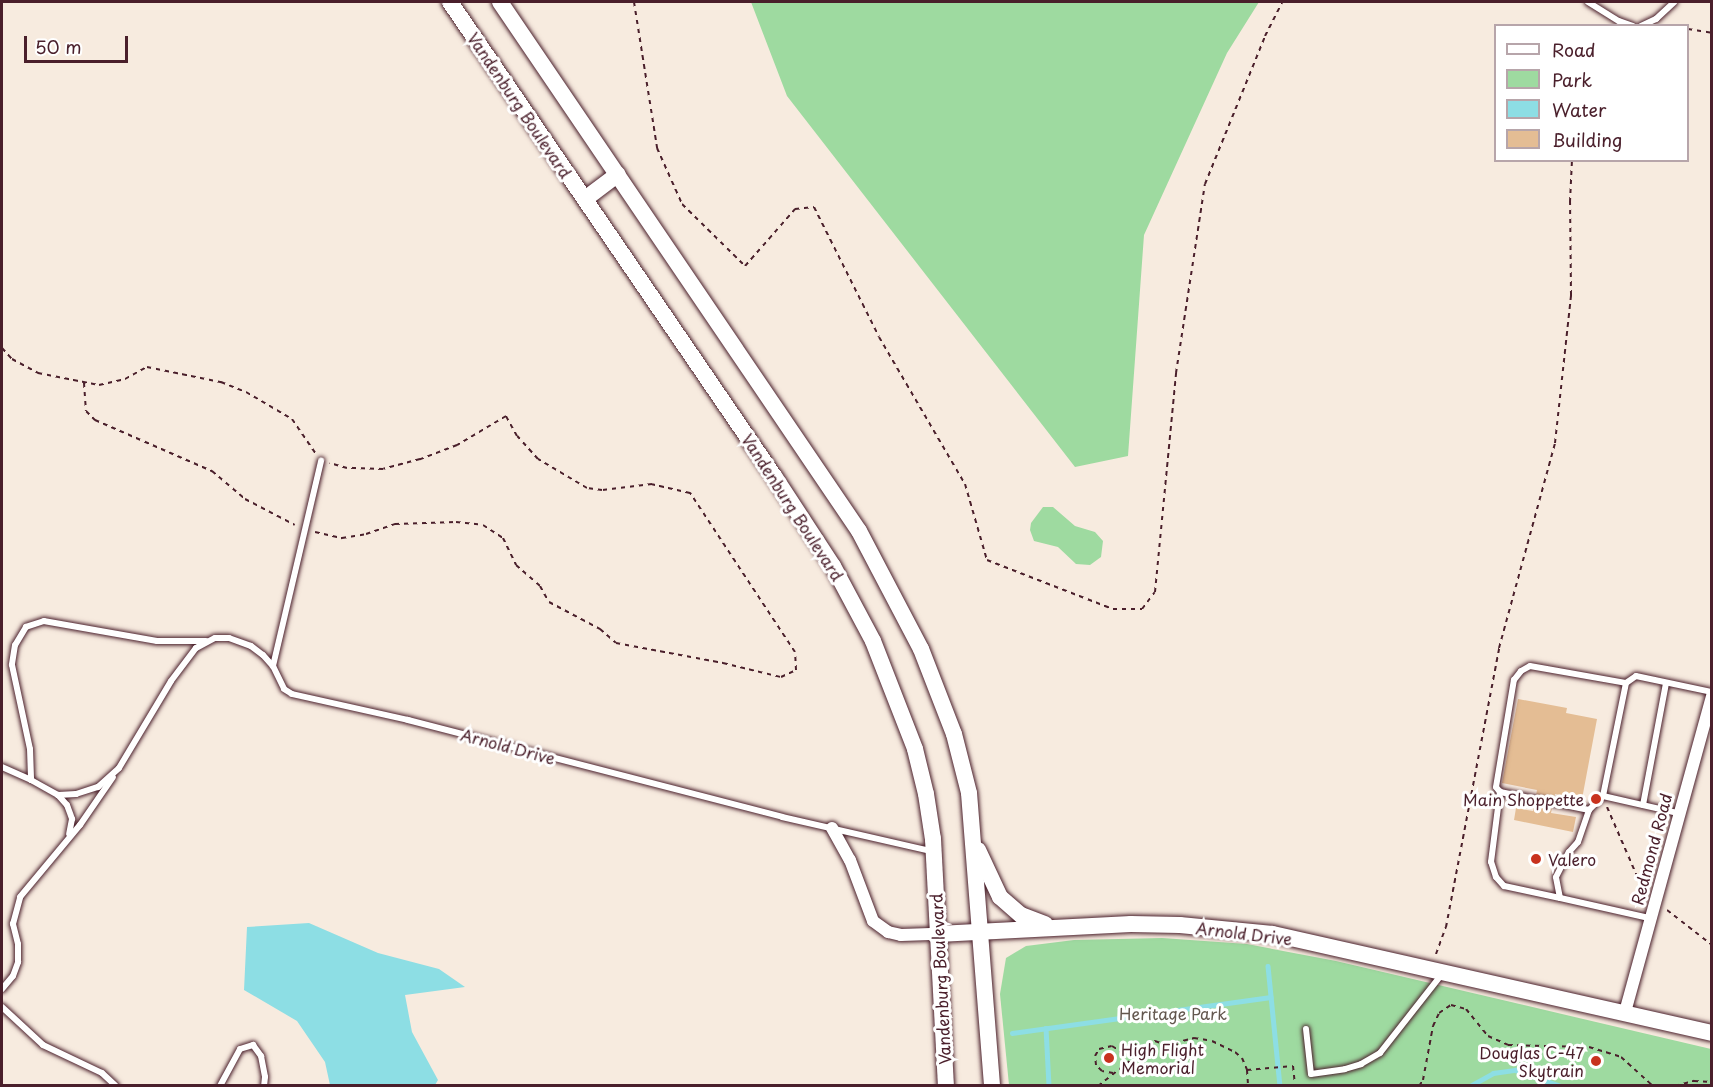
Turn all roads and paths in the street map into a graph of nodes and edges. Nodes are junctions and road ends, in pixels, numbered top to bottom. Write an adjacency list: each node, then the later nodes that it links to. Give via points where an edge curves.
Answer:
1 (450, 2): 13 (main road, Vandenburg Boulevard)
2 (500, 2): 12 (main road)
3 (634, 2): 4 (path, via 657,148 682,204 745,266 795,209 814,207 879,337 965,484 987,560 1113,609 1142,609 1155,592 1176,373 1205,184)
4 (1282, 2)
5 (1588, 2): 7 (lane)
6 (1674, 2): 8 (lane)
7 (1628, 24)
8 (1645, 24)
9 (1689, 29): 10 (path)
10 (1712, 33)
11 (1572, 162): 41 (path, via 1571,295 1555,443 1499,648)
12 (618, 174): 13 (main road); 34 (main road, via 859,531 890,584 921,649 954,734 969,793)
13 (585, 199): 35 (main road, Vandenburg Boulevard, via 774,476 850,595 893,688 915,749)
14 (2, 348): 15 (path, via 12,359 38,373)
15 (84, 383): 16 (path, via 99,386 125,379 147,367 221,382 292,419); 17 (path, via 86,411 95,420 212,471 245,499)
16 (321, 461): 17 (lane); 17 (path, via 347,468 383,469 457,445 506,416 517,436 538,459 587,488 652,484 690,493 795,652 796,670 781,677 616,643 600,629 549,602 540,586 516,565 503,538 483,525 394,524 342,538)
17 (305, 530): 19 (lane)
18 (206, 641): 19 (lane, Arnold Drive, via 238,640 257,650); 24 (lane, via 171,681); 25 (lane, Arnold Drive, via 157,641 44,621 26,627 15,645 12,665 30,749)
19 (273, 666): 32 (lane, Arnold Drive, via 284,689 292,694)
20 (1666, 683): 21 (lane, via 1636,676); 22 (lane); 29 (lane)
21 (1626, 684): 26 (lane, via 1530,666 1521,671 1512,691 1496,787); 28 (lane)
22 (1712, 694): 31 (street, Redmond Road)
23 (2, 767): 25 (lane)
24 (119, 768): 27 (lane, via 98,787); 33 (lane)
25 (31, 780): 27 (lane)
26 (1500, 792): 30 (lane); 36 (lane, via 1491,855 1496,877 1503,886)
27 (58, 795): 33 (lane, via 72,819)
28 (1603, 796): 29 (lane); 30 (lane)
29 (1643, 805): 31 (lane)
30 (1588, 810): 36 (lane, via 1578,842 1556,877)
31 (1678, 813): 37 (street, Redmond Road)
32 (832, 828): 35 (lane, Arnold Drive); 40 (street, Arnold Drive, via 850,860 873,921 888,932 901,935)
33 (69, 836): 42 (lane, via 20,897 13,924 18,962)
34 (974, 838): 38 (main road, via 999,897 1021,915); 39 (main road)
35 (934, 852): 40 (main road, Vandenburg Boulevard)
36 (1560, 898): 37 (lane)
37 (1649, 918): 44 (street, Redmond Road)
38 (1052, 927): 39 (main road, Arnold Drive); 41 (main road, Arnold Drive, via 1180,925 1273,934)
39 (980, 931): 40 (main road, Arnold Drive); 57 (main road)
40 (938, 934): 56 (main road, Vandenburg Boulevard)
41 (1437, 970): 44 (main road, Arnold Drive); 45 (lane, via 1380,1053 1361,1064 1311,1074)
42 (2, 989)
43 (2, 1007): 53 (lane, via 43,1045 94,1069)
44 (1625, 1012): 46 (main road, Arnold Drive)
45 (1306, 1029)
46 (1712, 1033)
47 (1573, 1046): 48 (path); 61 (path, via 1508,1045 1488,1036 1466,1009 1451,1005 1439,1012 1433,1026); 62 (path, via 1621,1057)
48 (1577, 1057)
49 (1119, 1069): 50 (path, via 1155,1041 1166,1045 1194,1038 1228,1047 1242,1058); 51 (path); 51 (path, via 1123,1060 1120,1051 1112,1046 1099,1049 1095,1061 1098,1069)
50 (1247, 1070): 59 (path); 60 (path, via 1293,1066)
51 (1115, 1072): 58 (path)
52 (1712, 1082): 63 (path)
53 (116, 1086)
54 (220, 1086): 55 (lane, via 240,1049 253,1045 261,1056)
55 (264, 1086)
56 (946, 1086)
57 (992, 1086)
58 (1098, 1086)
59 (1248, 1086)
60 (1295, 1086)
61 (1419, 1086)
62 (1653, 1086)
63 (1675, 1086)

